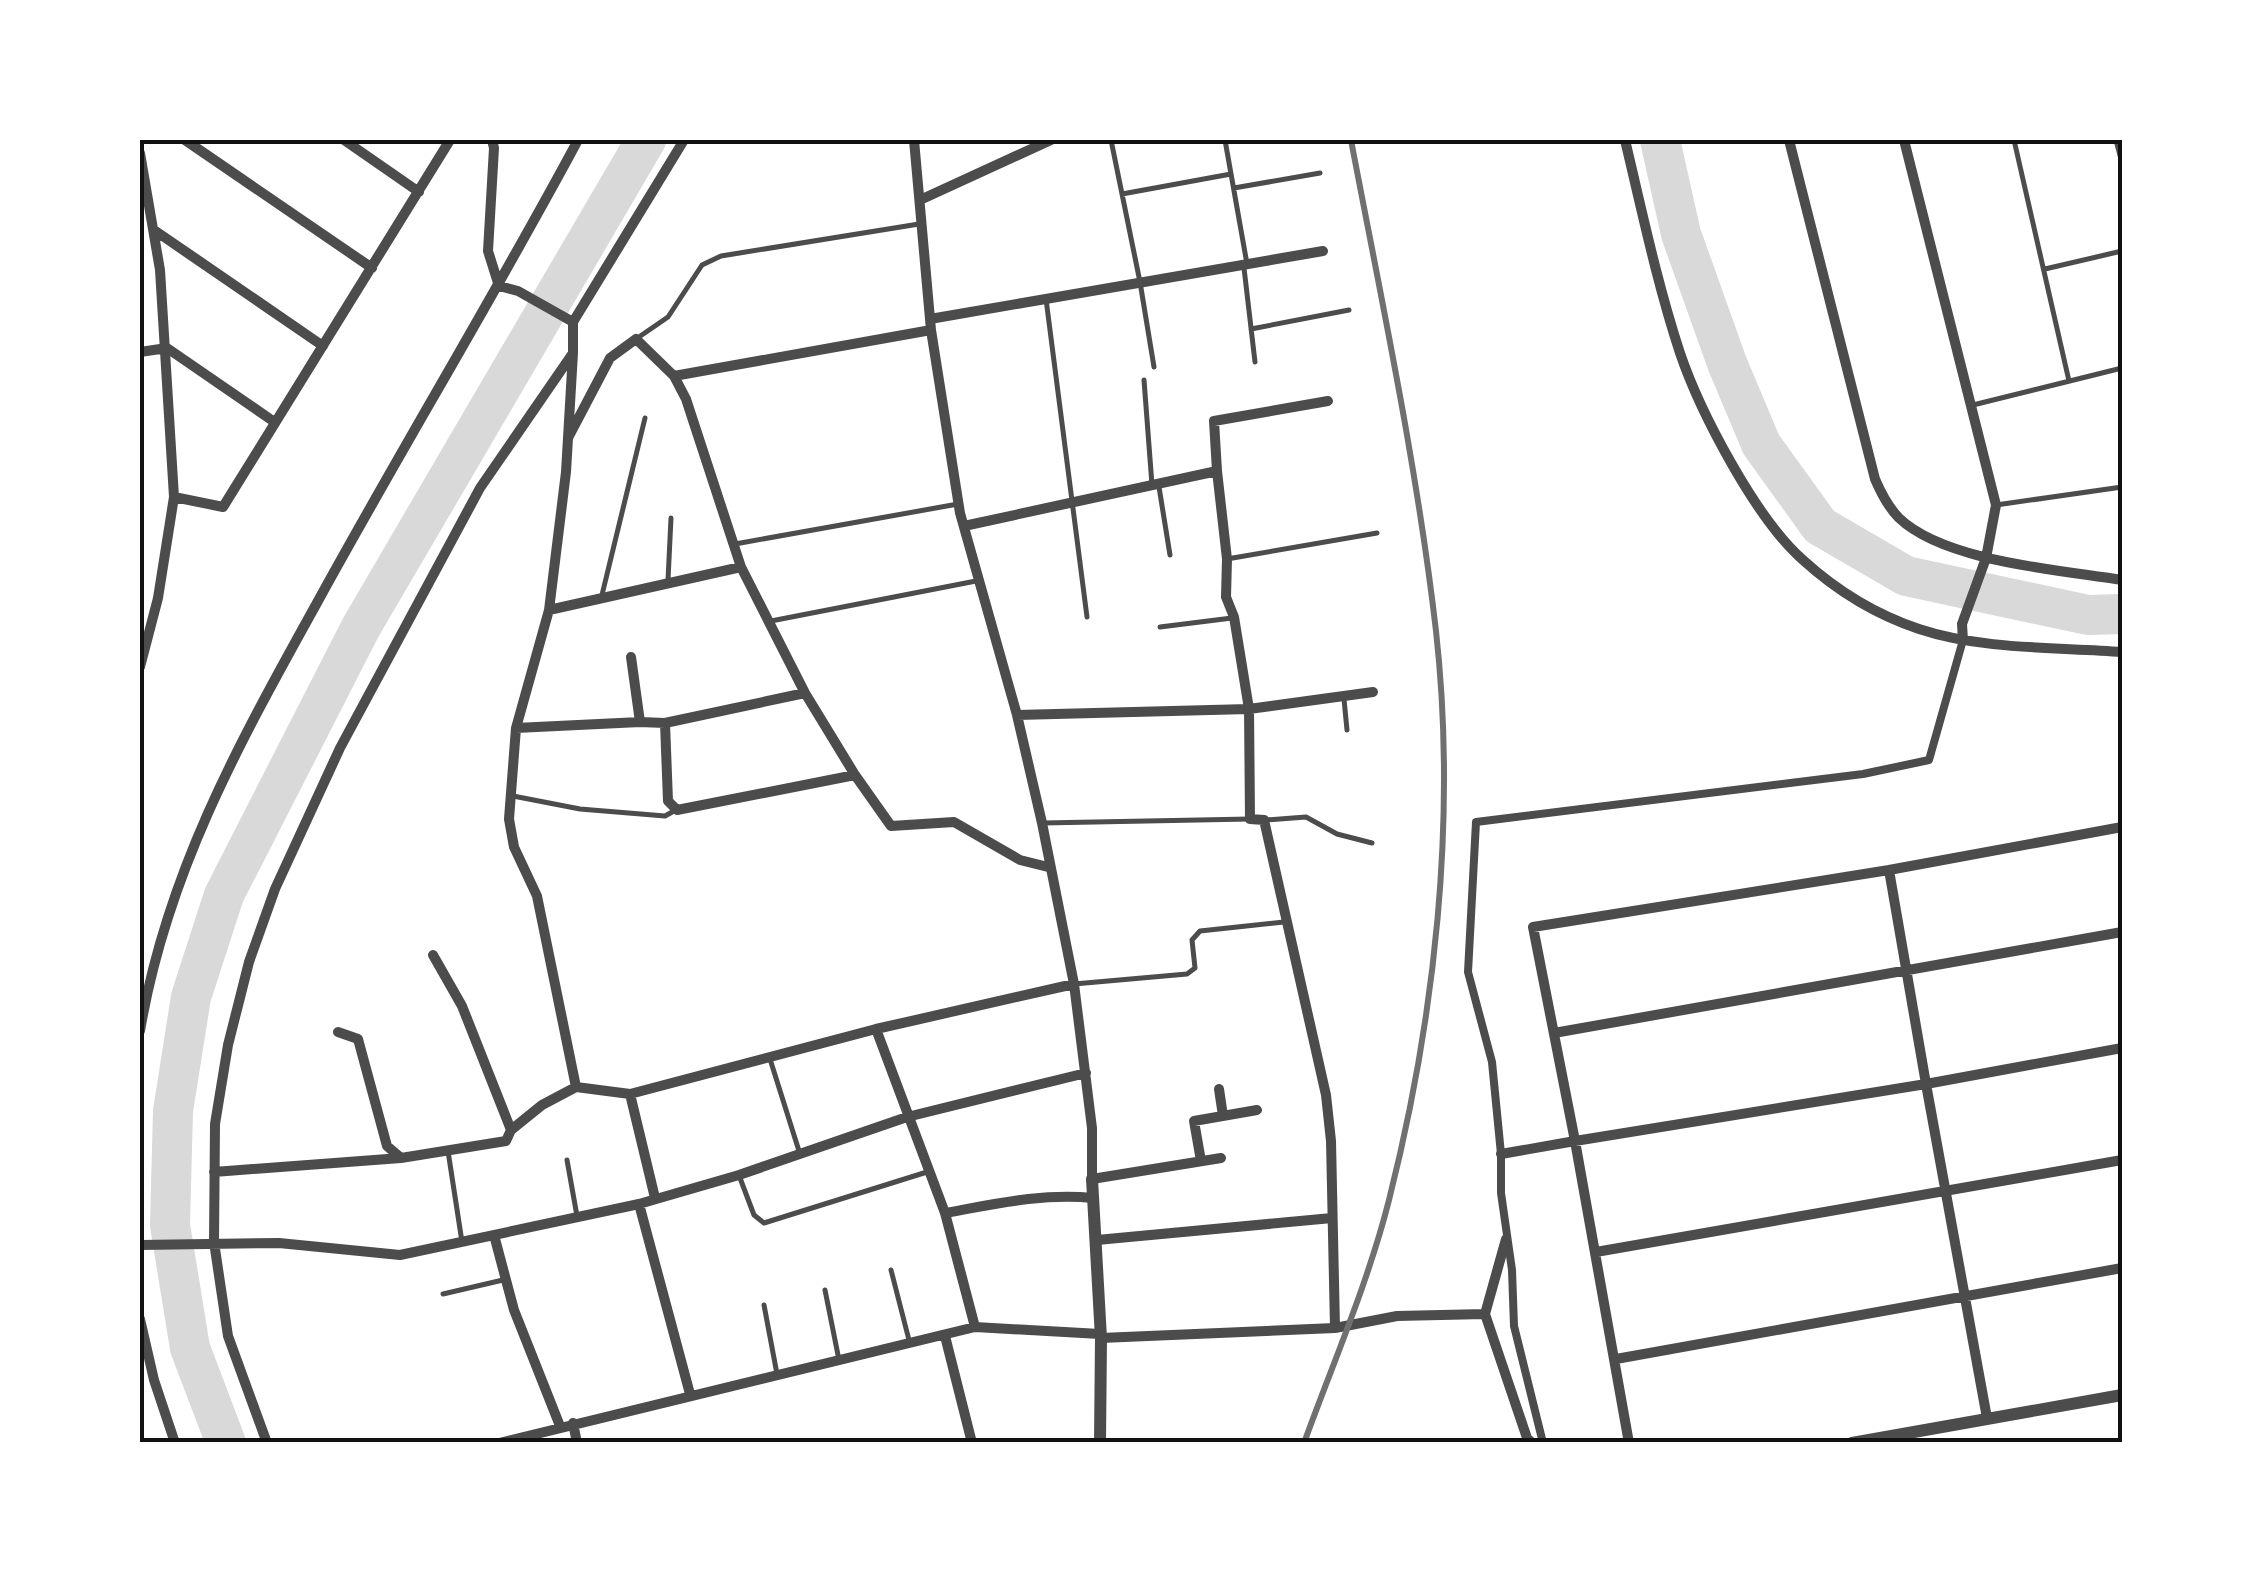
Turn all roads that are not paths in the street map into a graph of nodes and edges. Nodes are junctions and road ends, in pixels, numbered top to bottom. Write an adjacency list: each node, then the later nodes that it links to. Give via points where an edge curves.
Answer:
1 (185, 140): 31 (street)
2 (344, 140): 23 (street)
3 (450, 140): 23 (street)
4 (492, 140): 34 (street, via 488,251)
5 (578, 140): 34 (street)
6 (684, 140): 37 (street)
7 (914, 140): 25 (street)
8 (1021, 140): 18 (lane)
9 (1051, 140): 18 (street)
10 (1111, 140): 24 (lane)
11 (1226, 140): 21 (lane)
12 (1625, 140): 80 (street, via 1681,356 1760,509 1801,558 1862,604)
13 (1789, 140): 68 (street, via 1884,499 1922,534)
14 (1904, 140): 52 (street)
15 (2014, 140): 32 (lane)
16 (2116, 140): 19 (lane)
17 (140, 153): 27 (street)
18 (1022, 153): 25 (street)
19 (2122, 163)
20 (1320, 172): 22 (lane)
21 (1231, 174): 22 (lane); 24 (lane)
22 (1234, 188): 30 (lane)
23 (418, 192): 31 (street)
24 (1122, 194): 33 (lane)
25 (920, 200): 26 (street)
26 (922, 224): 38 (street); 40 (lane, via 721,256 702,264 668,317)
27 (154, 230): 41 (street); 42 (street)
28 (1323, 250): 30 (street)
29 (2122, 251): 32 (lane)
30 (1245, 264): 33 (street); 39 (lane)
31 (372, 268): 41 (street)
32 (2045, 269): 50 (lane)
33 (1140, 282): 35 (street); 46 (lane)
34 (499, 286): 37 (street); 109 (street, via 229,763 182,874)
35 (1046, 299): 38 (street); 60 (lane)
36 (1348, 310): 39 (lane)
37 (573, 322): 44 (street)
38 (931, 324): 48 (street); 61 (street)
39 (1251, 329): 45 (lane)
40 (636, 339): 48 (street); 55 (street, via 610,358)
41 (323, 346): 54 (street)
42 (167, 348): 43 (street); 54 (street); 59 (street)
43 (140, 352)
44 (573, 353): 55 (street); 133 (street, via 480,488 340,748 275,888 228,1044)
45 (1256, 362)
46 (1154, 367)
47 (2122, 368): 50 (lane)
48 (674, 376): 66 (street)
49 (1144, 380): 57 (lane)
50 (2068, 381): 52 (lane)
51 (1328, 400): 56 (street, via 1214,421)
52 (1970, 405): 62 (street)
53 (645, 418): 74 (lane)
54 (273, 422): 59 (street, via 223,506)
55 (568, 438): 75 (street)
56 (1217, 471): 57 (street); 69 (street)
57 (1156, 484): 60 (street); 67 (lane)
58 (2122, 487): 62 (lane)
59 (174, 496): 83 (street)
60 (1074, 502): 64 (street); 76 (lane)
61 (958, 504): 64 (street); 66 (lane)
62 (1996, 505): 68 (street)
63 (671, 518): 73 (lane)
64 (964, 526): 72 (street)
65 (1377, 533): 69 (lane)
66 (733, 544): 70 (street)
67 (1170, 555)
68 (1986, 558): 71 (street); 80 (street)
69 (1226, 559): 77 (street, via 1226,598)
70 (741, 568): 73 (street); 78 (street)
71 (2122, 580)
72 (979, 581): 78 (lane); 88 (street)
73 (668, 584): 74 (street)
74 (600, 599): 75 (street)
75 (548, 610): 91 (street)
76 (1087, 617)
77 (1234, 617): 79 (lane); 87 (street)
78 (768, 621): 85 (street)
79 (1160, 626)
80 (1962, 640): 81 (street); 126 (street, via 1930,760 1476,822 1468,972 1492,1062)
81 (2122, 652)
82 (630, 658): 89 (street)
83 (140, 667)
84 (1373, 692): 86 (street)
85 (805, 693): 90 (street); 93 (street)
86 (1344, 696): 87 (street); 92 (lane)
87 (1249, 709): 88 (street); 96 (street)
88 (1017, 715): 98 (street)
89 (640, 722): 90 (street); 91 (street)
90 (665, 723): 95 (street, via 668,801)
91 (516, 728): 94 (street)
92 (1348, 730)
93 (855, 775): 95 (street); 101 (street, via 891,826 954,822 1020,860)
94 (510, 796): 95 (lane, via 665,816); 116 (street, via 514,847 538,896)
95 (677, 810)
96 (1250, 819): 97 (street); 98 (lane)
97 (1264, 820): 100 (lane, via 1306,816); 103 (street)
98 (1042, 823): 101 (street)
99 (2122, 827): 102 (street)
100 (1372, 843)
101 (1048, 867): 107 (street)
102 (1888, 870): 106 (street); 111 (street, via 1533,927)
103 (1287, 922): 107 (lane, via 1200,931 1192,940 1195,968 1187,974); 142 (street, via 1326,1095)
104 (2122, 932): 106 (street)
105 (433, 955): 122 (street, via 462,1006)
106 (1907, 972): 111 (street); 115 (street)
107 (1074, 984): 108 (street); 114 (street)
108 (876, 1029): 113 (street); 121 (street)
109 (140, 1031)
110 (338, 1032): 127 (street, via 358,1039 387,1146)
111 (1554, 1032): 123 (street)
112 (2122, 1048): 115 (street)
113 (770, 1059): 118 (street); 125 (lane)
114 (1086, 1073): 121 (street); 135 (street)
115 (1926, 1084): 123 (street); 136 (street)
116 (576, 1086): 118 (street); 122 (street)
117 (1219, 1089): 120 (street)
118 (630, 1094): 137 (street)
119 (1257, 1110): 120 (street)
120 (1223, 1116): 131 (street, via 1194,1121)
121 (907, 1117): 125 (street); 132 (street)
122 (512, 1130): 124 (street, via 506,1142)
123 (1575, 1141): 126 (street); 149 (street)
124 (448, 1151): 127 (street); 147 (lane)
125 (799, 1152): 134 (street)
126 (1501, 1154): 144 (street)
127 (401, 1158): 133 (street)
128 (1220, 1158): 131 (street)
129 (566, 1160): 141 (lane)
130 (2122, 1160): 136 (street)
131 (1201, 1162): 135 (street)
132 (930, 1171): 134 (lane, via 764,1223 754,1216); 140 (street)
133 (214, 1172): 146 (street)
134 (739, 1175): 137 (street)
135 (1092, 1179): 138 (street)
136 (1946, 1192): 149 (street); 155 (street)
137 (655, 1198): 139 (street)
138 (1094, 1198): 140 (street, via 1058,1195); 145 (street)
139 (639, 1204): 141 (street); 167 (street)
140 (945, 1213): 159 (street)
141 (577, 1217): 143 (street)
142 (1332, 1218): 145 (street); 160 (street)
143 (494, 1235): 147 (street); 152 (street)
144 (1506, 1239): 157 (street); 180 (street, via 1514,1326)
145 (1097, 1240): 162 (street)
146 (209, 1242): 147 (street, via 400,1255); 148 (street); 174 (street, via 228,1336)
147 (462, 1242)
148 (145, 1245)
149 (1596, 1252): 164 (street)
150 (2122, 1268): 155 (street)
151 (892, 1270): 163 (lane)
152 (506, 1279): 154 (lane); 171 (street)
153 (825, 1290): 165 (lane)
154 (443, 1294)
155 (1966, 1296): 164 (street); 169 (street)
156 (764, 1305): 166 (lane)
157 (1485, 1314): 160 (street, via 1397,1316); 179 (street)
158 (140, 1318): 173 (street)
159 (975, 1328): 161 (street); 162 (street)
160 (1335, 1328): 162 (street)
161 (945, 1336): 163 (street); 177 (street)
162 (1101, 1336): 178 (street)
163 (910, 1344): 165 (street)
164 (1616, 1358): 181 (street)
165 (839, 1360): 166 (street)
166 (778, 1374): 167 (street)
167 (690, 1394): 170 (street)
168 (2122, 1395): 169 (street)
169 (1986, 1418): 172 (street)
170 (573, 1423): 171 (street); 176 (street)
171 (560, 1426): 175 (street)
172 (1883, 1440): 182 (street)
173 (175, 1443)
174 (267, 1443)
175 (499, 1443)
176 (577, 1443)
177 (972, 1443)
178 (1100, 1443)
179 (1532, 1443)
180 (1543, 1443)
181 (1629, 1443)
182 (1852, 1443)

